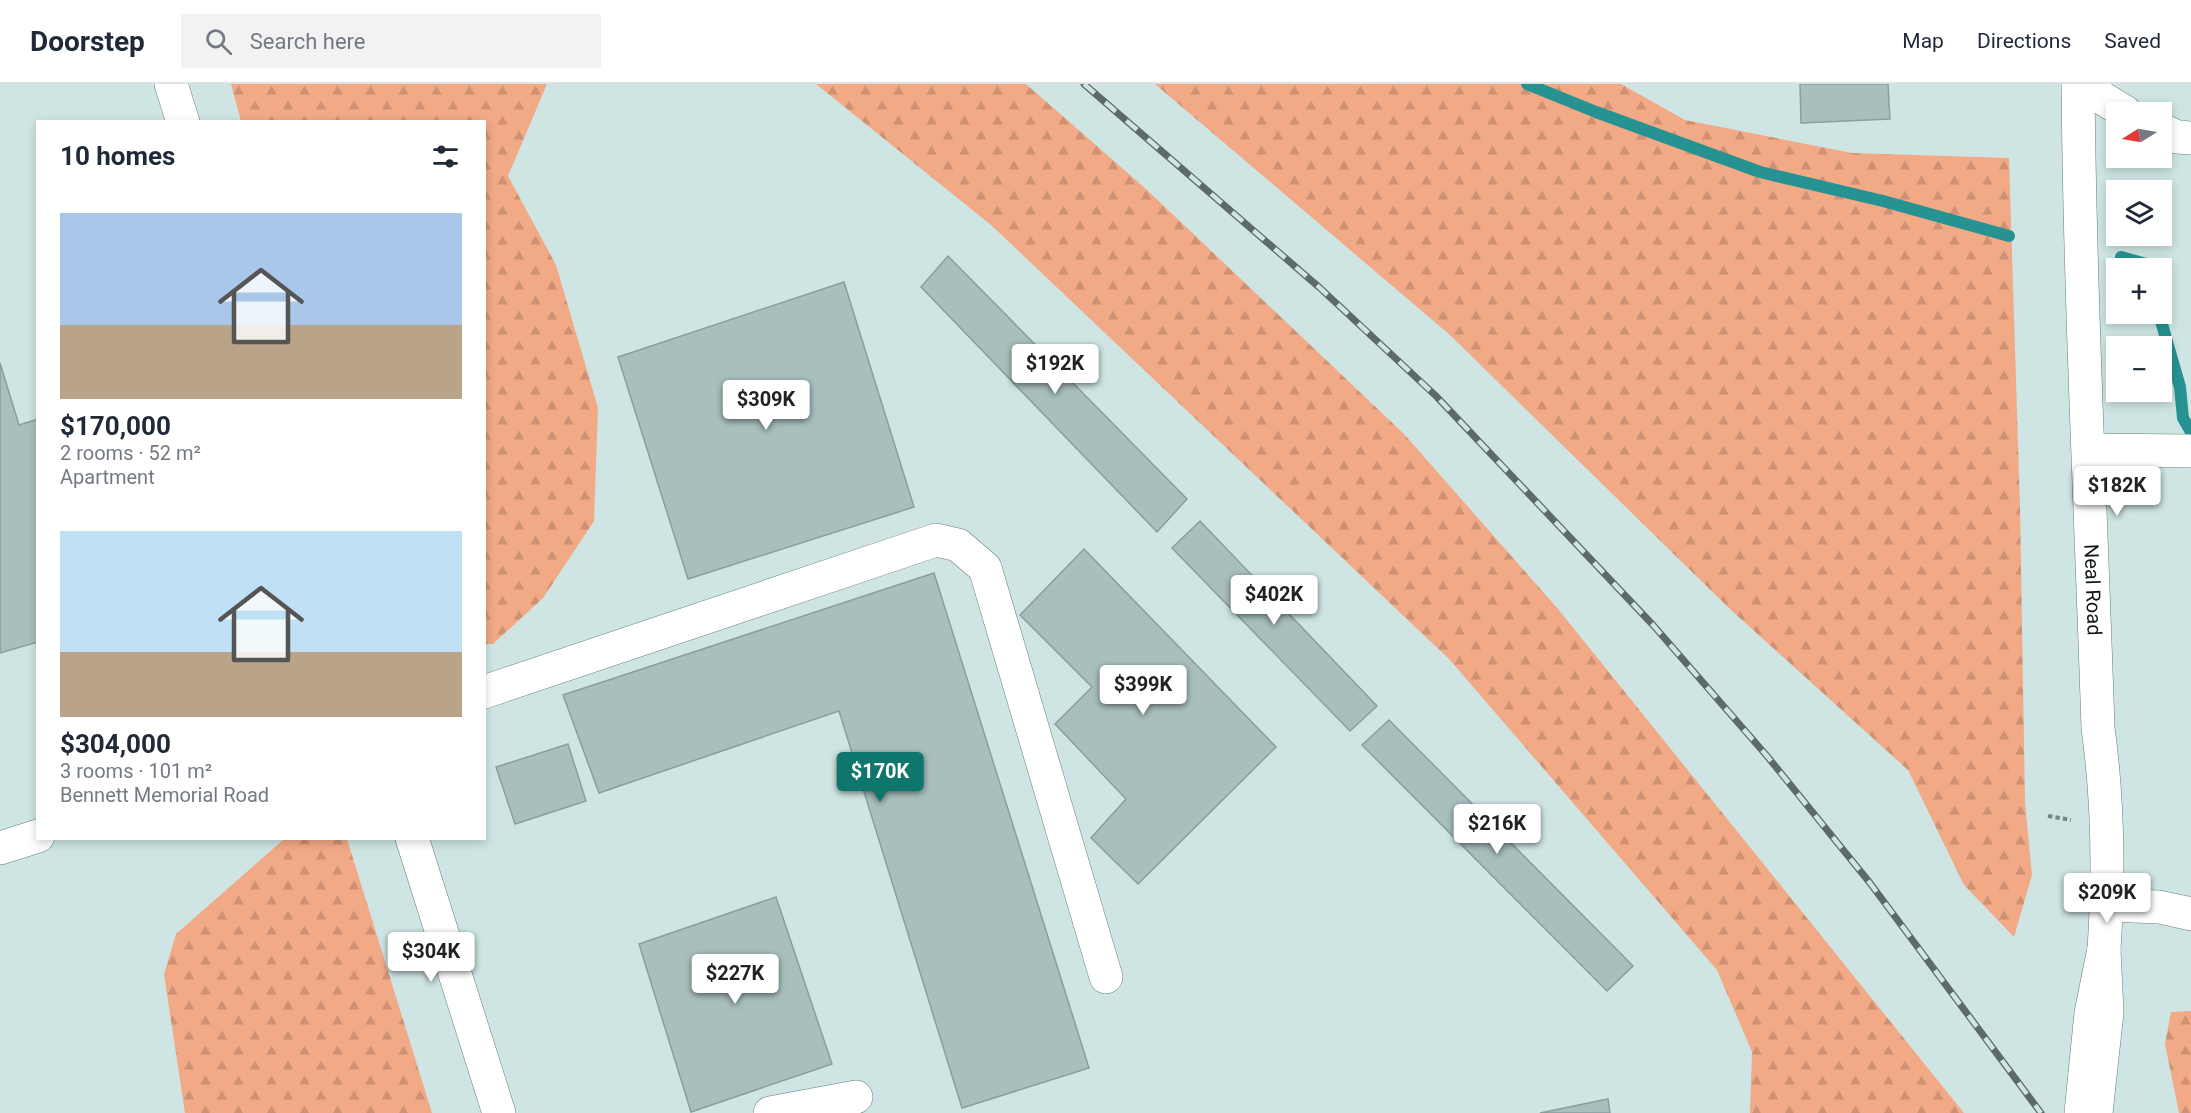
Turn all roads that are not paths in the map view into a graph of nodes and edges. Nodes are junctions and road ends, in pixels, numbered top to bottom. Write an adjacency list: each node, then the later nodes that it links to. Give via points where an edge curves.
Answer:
1 (171, 84): 4 (street)
2 (2078, 84): 3 (street); 7 (street, Neal Road)
3 (2108, 102)
4 (182, 120)
5 (2172, 135): 6 (street)
6 (2191, 138)
7 (2089, 450): 8 (street); 13 (street, Neal Road)
8 (2184, 451)
9 (486, 691): 16 (street, via 936,540 958,545 985,568)
10 (36, 838): 12 (street)
11 (413, 840): 18 (street)
12 (0, 849)
13 (2107, 905): 14 (street, via 2159,907); 15 (street, Neal Road)
14 (2191, 914)
15 (2104, 949): 20 (street, Neal Road, via 2091,1013); 21 (street, Neal Road, via 2107,1012)
16 (1106, 976)
17 (855, 1097): 19 (street)
18 (499, 1113)
19 (770, 1113)
20 (2081, 1113)
21 (2096, 1113)

